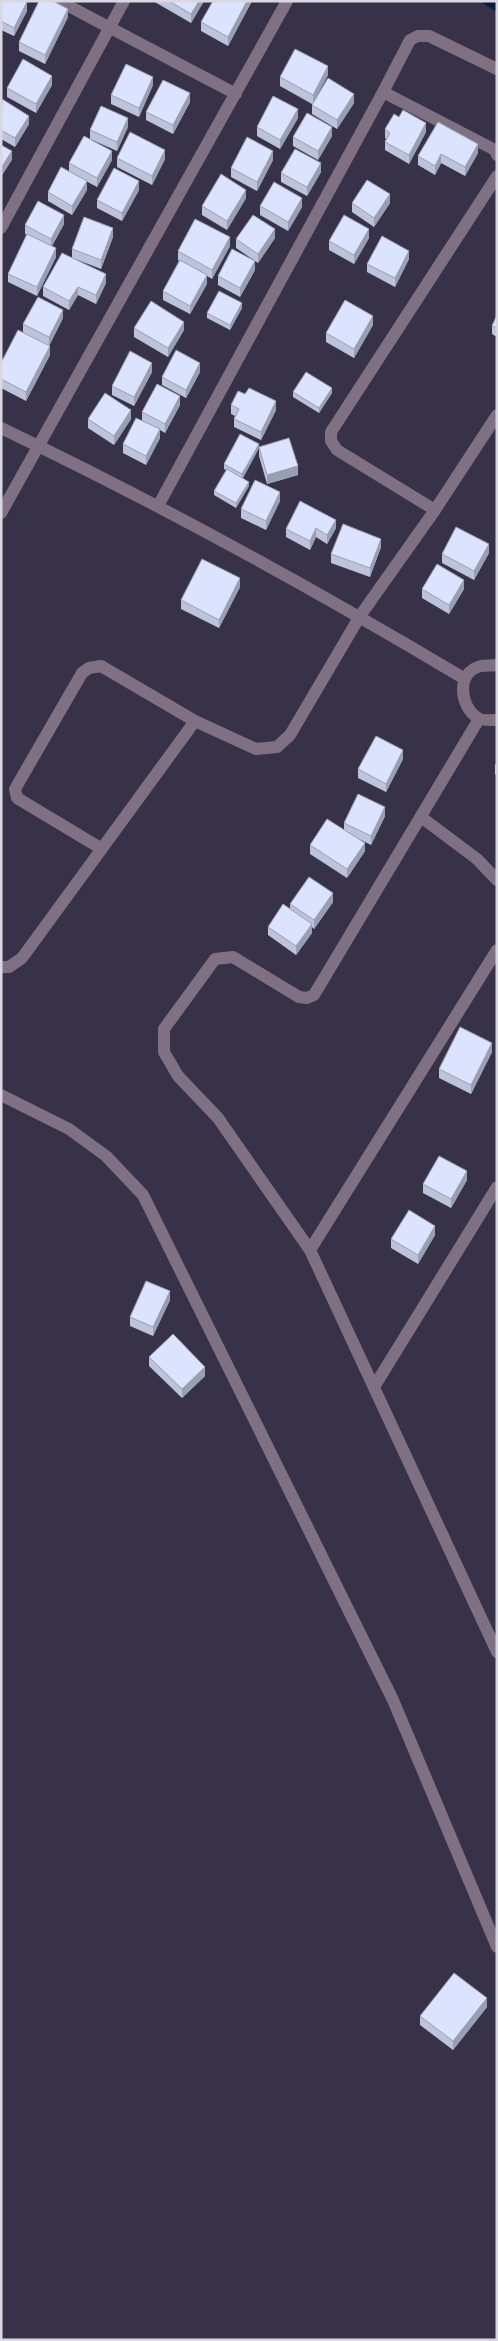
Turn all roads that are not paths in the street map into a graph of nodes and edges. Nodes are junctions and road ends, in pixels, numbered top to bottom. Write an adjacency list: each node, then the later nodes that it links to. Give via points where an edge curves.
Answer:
1 (59, 1): 4 (street)
2 (124, 1): 4 (street)
3 (287, 1): 7 (street)
4 (108, 27): 7 (street); 10 (street)
5 (497, 69): 6 (street, via 429,36 418,36 410,40)
6 (383, 92): 8 (street, via 495,150); 14 (street)
7 (236, 94): 13 (street)
8 (497, 155)
9 (497, 176): 15 (street, via 332,432 337,450)
10 (1, 228)
11 (497, 415): 15 (street)
12 (1, 428): 13 (street)
13 (38, 446): 14 (street); 16 (street)
14 (158, 506): 17 (street)
15 (435, 510): 17 (street)
16 (1, 513)
17 (360, 616): 19 (street); 22 (street, via 290,735 277,748 256,749)
18 (497, 665): 19 (street, via 480,666)
19 (465, 679): 20 (street, via 462,692 466,708)
20 (479, 719): 21 (street); 23 (street)
21 (497, 720)
22 (195, 722): 24 (street); 24 (street, via 101,666 82,673 15,794)
23 (421, 817): 25 (street, via 478,859); 30 (street, via 314,995 299,997 233,958 214,959 164,1029 164,1052 178,1076 218,1118)
24 (102, 849): 27 (street, via 22,958 10,967)
25 (497, 880)
26 (497, 950): 30 (street)
27 (1, 967)
28 (1, 1095): 33 (street, via 69,1129 106,1156 143,1195 393,1700)
29 (497, 1188): 31 (street)
30 (310, 1250): 31 (street)
31 (374, 1387): 32 (street)
32 (497, 1652)
33 (497, 1947)

